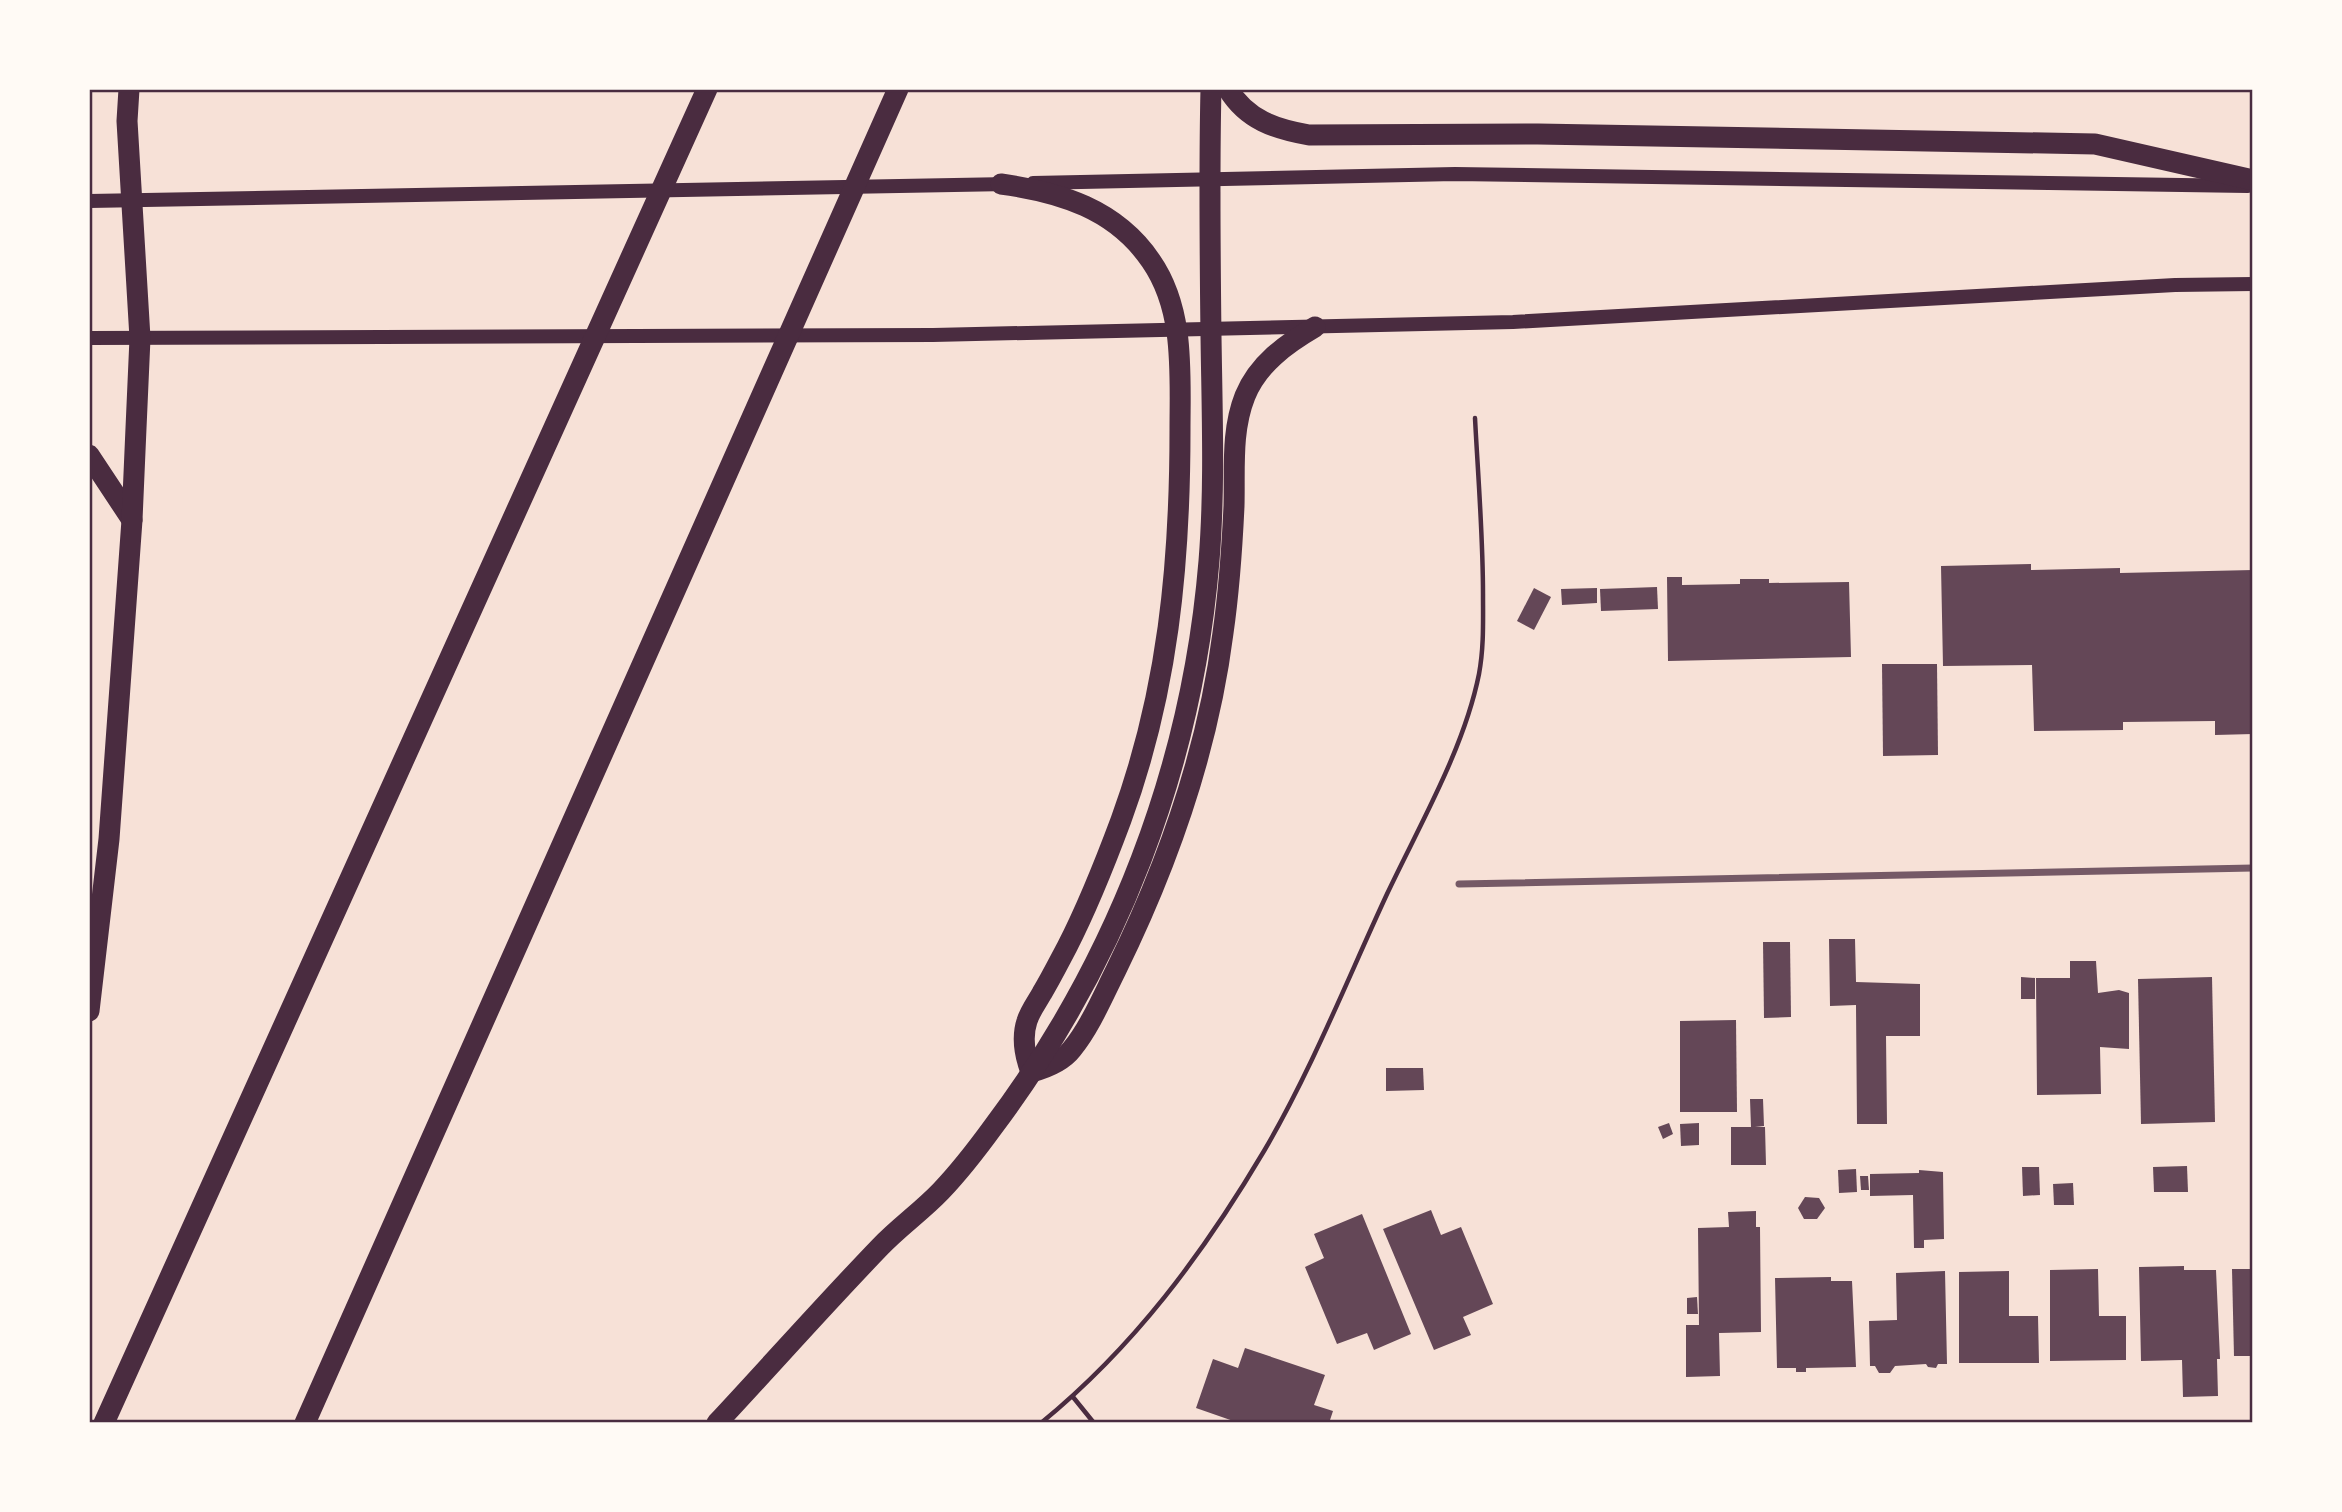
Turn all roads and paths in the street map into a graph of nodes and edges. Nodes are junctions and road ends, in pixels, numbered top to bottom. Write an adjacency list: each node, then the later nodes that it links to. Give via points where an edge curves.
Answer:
1 (129, 89): 10 (highway)
2 (707, 89): 26 (highway)
3 (898, 89): 27 (highway)
4 (1211, 89): 6 (highway)
5 (1228, 89): 7 (highway, via 1257,120 1309,135 1538,134 2095,145)
6 (1211, 180): 8 (main road); 9 (main road, via 1455,174); 14 (highway)
7 (2253, 180)
8 (1001, 184): 10 (main road); 15 (highway, via 1065,197 1121,227 1160,275)
9 (2253, 186)
10 (133, 200): 11 (main road); 17 (highway)
11 (89, 201)
12 (2253, 284): 13 (main road, via 1548,321)
13 (1315, 327): 14 (main road); 24 (highway, via 1268,361 1255,376 1240,412 1231,554 1216,677 1188,793 1160,873 1126,949 1072,1049)
14 (1211, 328): 15 (main road); 24 (highway, via 1210,557 1200,638 1176,755 1152,833 1115,924)
15 (1177, 329): 17 (main road, via 933,335); 24 (highway, via 1179,516 1163,669 1145,747 1121,820 1083,916 1027,1019 1023,1046)
16 (89, 338): 17 (main road)
17 (140, 338): 20 (highway)
18 (1475, 418): 25 (path, via 1483,637 1480,670 1462,731 1265,1149 1180,1278 1135,1335)
19 (89, 455): 20 (highway)
20 (132, 520): 23 (highway, via 109,839)
21 (2253, 868): 22 (street)
22 (1459, 884)
23 (89, 1011)
24 (1031, 1072): 28 (highway, via 940,1192 883,1244)
25 (1073, 1397): 29 (path); 30 (path)
26 (104, 1423)
27 (305, 1423)
28 (717, 1423)
29 (1041, 1423)
30 (1094, 1423)

